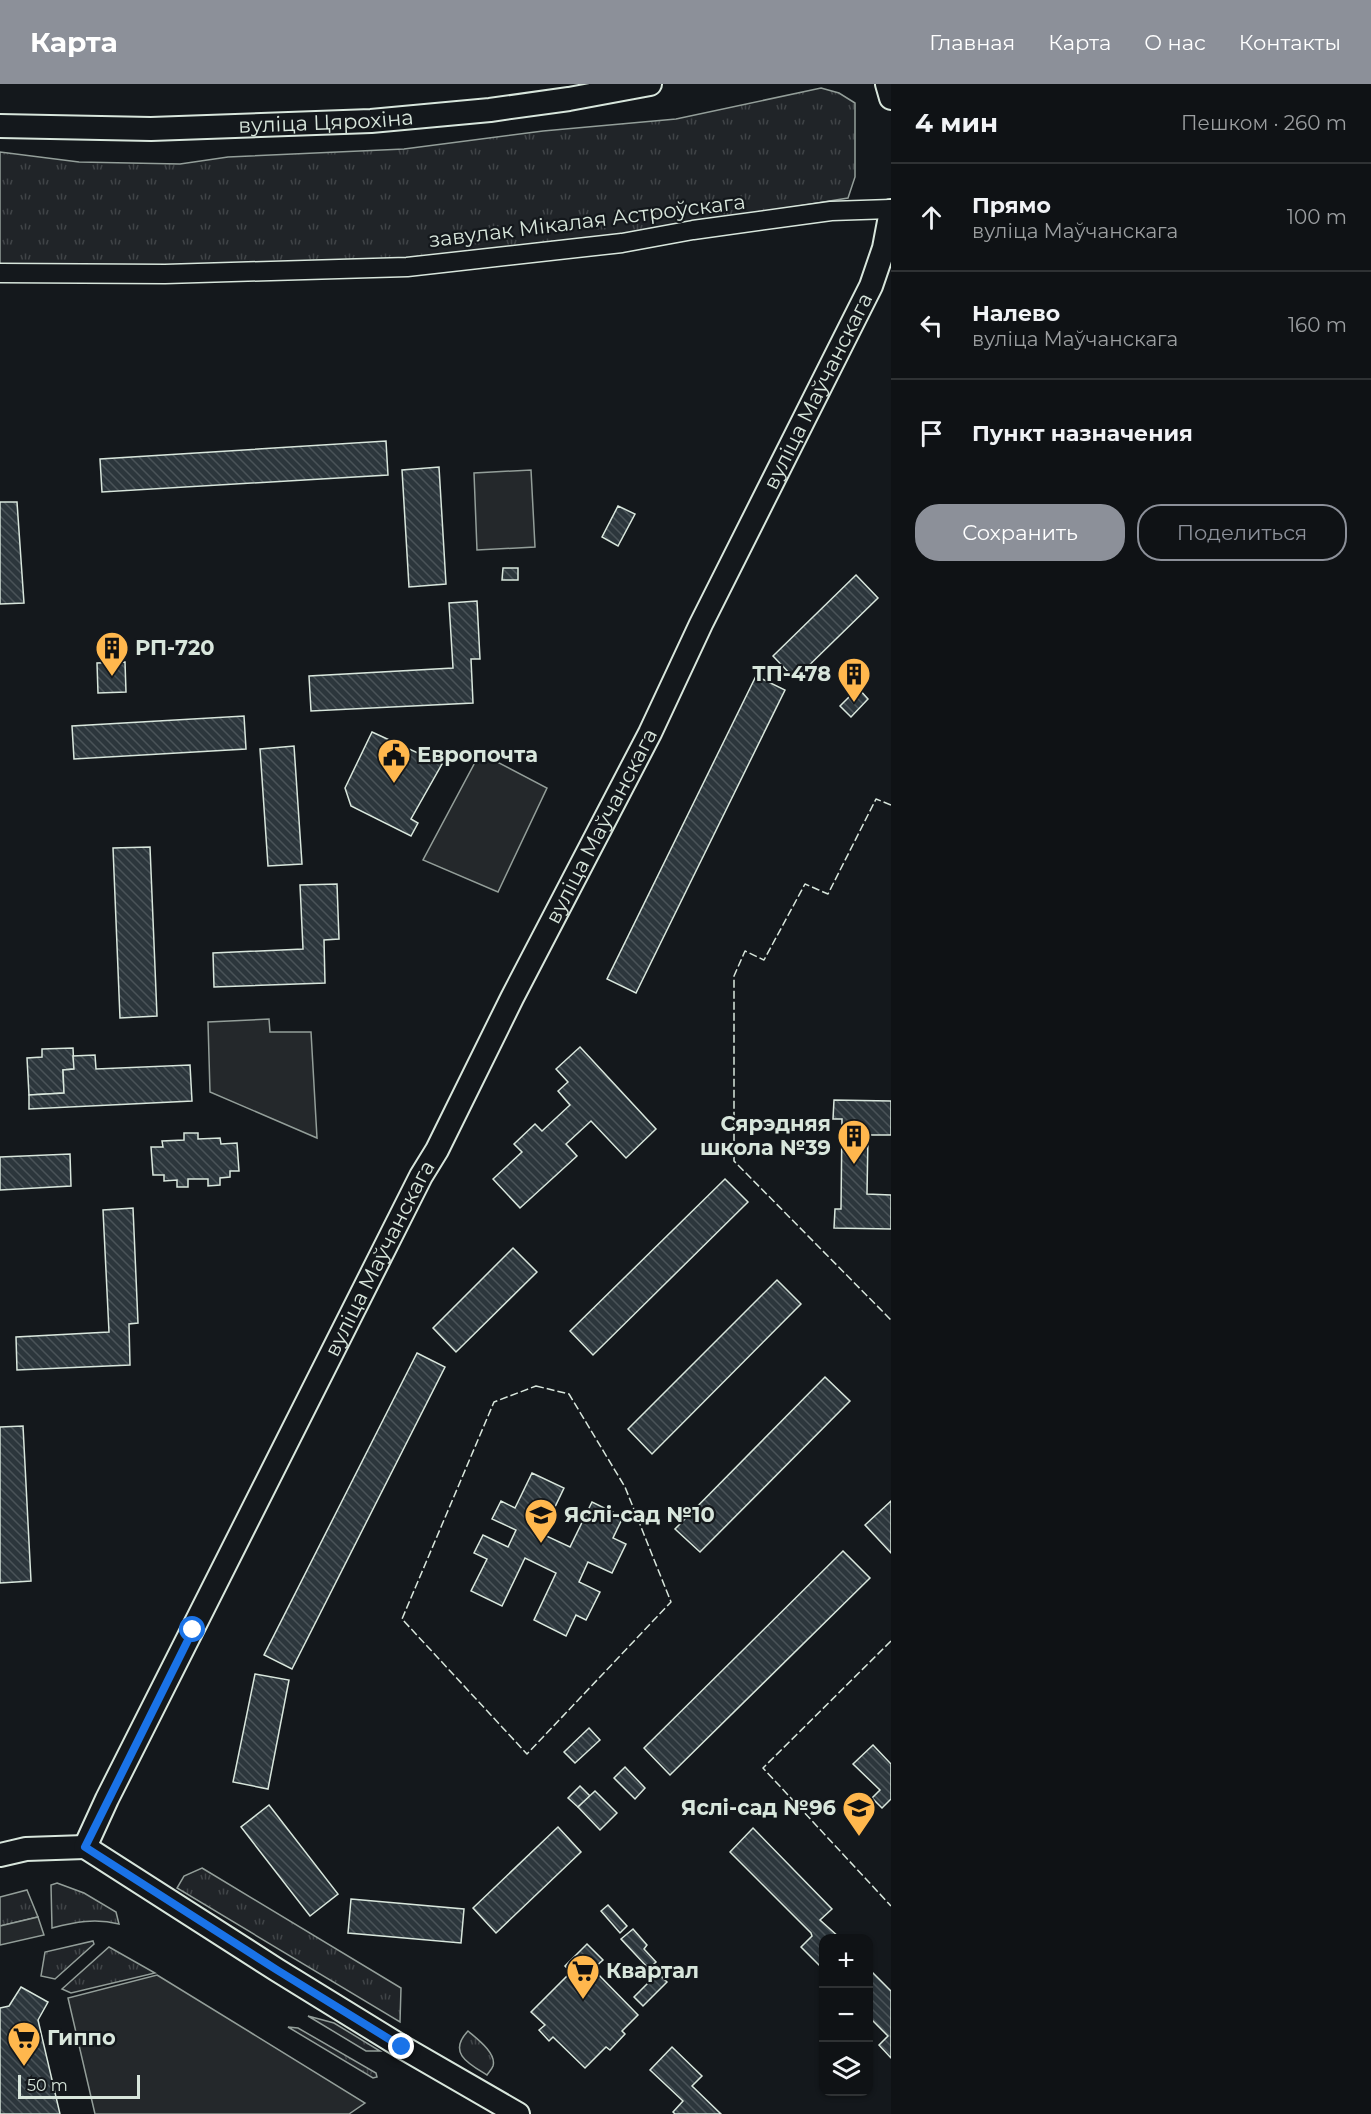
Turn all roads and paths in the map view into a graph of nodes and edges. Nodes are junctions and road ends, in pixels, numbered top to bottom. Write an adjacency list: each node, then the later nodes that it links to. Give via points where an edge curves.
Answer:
1 (650, 84): 4 (main road, вуліца Цярохіна, via 501,109 371,121 152,129)
2 (887, 84): 3 (main road)
3 (891, 98)
4 (0, 126)
5 (891, 210): 6 (street, завулак Мікалая Астроўскага, via 831,211 622,243 406,267 165,274); 7 (main road, вуліца Маўчанскага, via 872,286 650,733 415,1187)
6 (0, 273)
7 (85, 1847): 8 (main road, via 26,1849); 9 (main road, via 402,2047)
8 (0, 1855)
9 (518, 2114)

